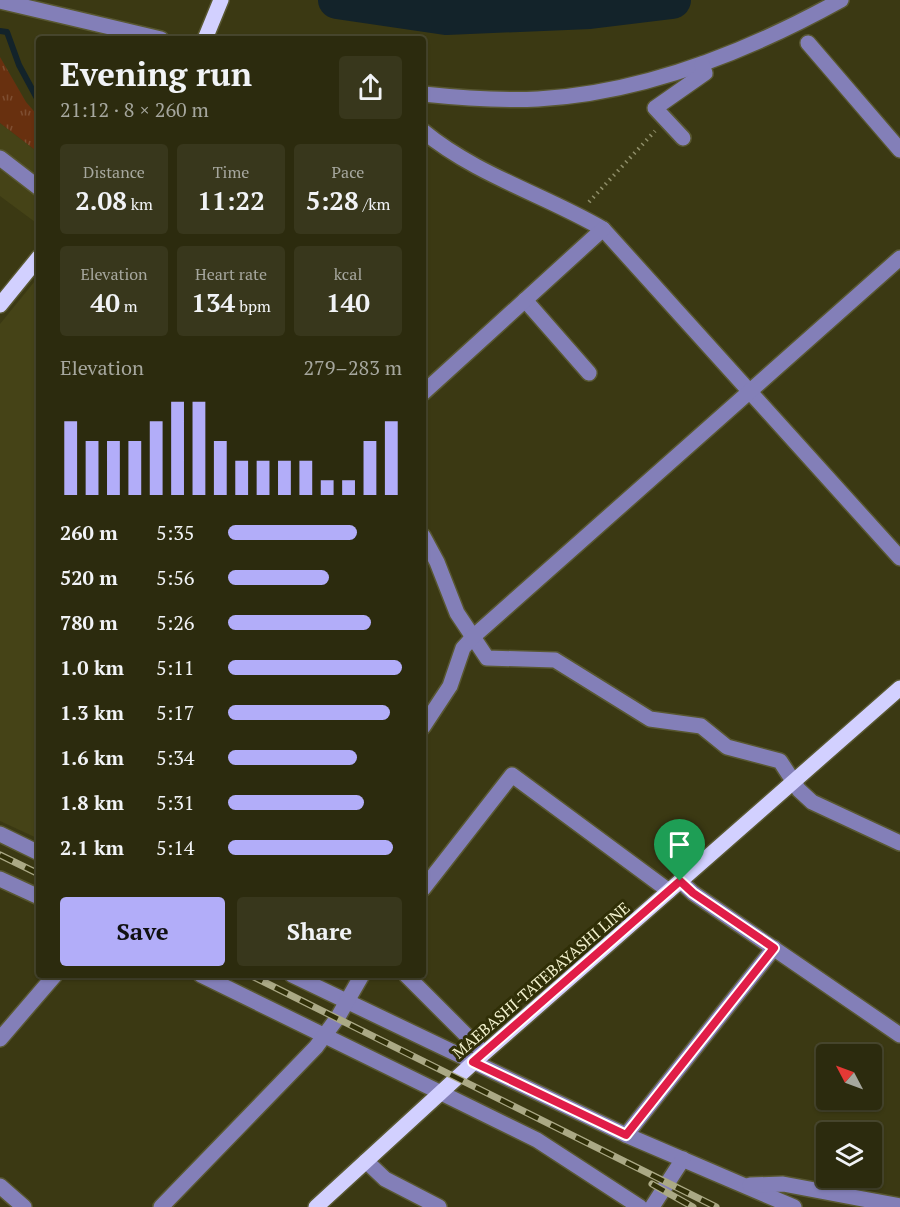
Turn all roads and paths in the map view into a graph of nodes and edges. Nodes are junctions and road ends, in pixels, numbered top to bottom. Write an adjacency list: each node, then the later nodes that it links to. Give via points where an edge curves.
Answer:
1 (221, 0): 5 (main road)
2 (841, 0): 7 (street, via 798,24)
3 (0, 1): 4 (street)
4 (148, 36)
5 (206, 36)
6 (808, 43): 14 (street)
7 (702, 64): 8 (street, via 638,83 540,98 484,100); 9 (street, via 705,73 656,108)
8 (426, 94)
9 (666, 121): 11 (street); 17 (path)
10 (426, 133): 13 (street)
11 (683, 138)
12 (426, 144): 13 (street)
13 (444, 148): 17 (street, via 517,188)
14 (900, 150)
15 (0, 158): 16 (street)
16 (36, 186)
17 (579, 215): 18 (street)
18 (603, 229): 21 (street); 25 (street)
19 (900, 258): 25 (street)
20 (36, 261): 22 (main road)
21 (525, 300): 23 (street); 24 (street)
22 (0, 305)
23 (589, 373)
24 (427, 389)
25 (749, 390): 27 (street); 28 (street)
26 (426, 542): 28 (street, via 457,613)
27 (900, 558)
28 (474, 636): 30 (street, via 463,648 450,686); 31 (street, via 487,658 555,660 650,719 701,726 727,747 780,761)
29 (900, 688): 31 (main road, MAEBASHI-TATEBAYASHI LINE)
30 (426, 722)
31 (793, 781): 33 (street, via 812,802); 37 (main road, MAEBASHI-TATEBAYASHI LINE)
32 (0, 834): 34 (street)
33 (900, 843)
34 (36, 852)
35 (0, 879): 38 (street)
36 (426, 886): 37 (street, via 512,776)
37 (675, 886): 39 (street, via 693,893); 49 (main road, MAEBASHI-TATEBAYASHI LINE)
38 (36, 896)
39 (774, 948): 47 (street); 51 (street)
40 (52, 978): 48 (street)
41 (207, 978): 46 (street)
42 (298, 978): 45 (street)
43 (360, 978): 45 (street)
44 (409, 978): 49 (street)
45 (347, 1002): 46 (street); 49 (street)
46 (326, 1035): 50 (street); 59 (street)
47 (900, 1035)
48 (0, 1039)
49 (479, 1058): 50 (main road, MAEBASHI-TATEBAYASHI LINE); 51 (street)
50 (441, 1091): 53 (main road, MAEBASHI-TATEBAYASHI LINE); 62 (street, via 537,1140)
51 (626, 1135): 52 (street)
52 (683, 1159): 54 (street); 63 (street)
53 (366, 1161): 60 (main road, MAEBASHI-TATEBAYASHI LINE); 61 (street, via 386,1179)
54 (744, 1185): 57 (street, via 783,1184); 64 (street)
55 (0, 1186): 58 (street)
56 (900, 1190): 57 (street)
57 (895, 1205)
58 (24, 1207)
59 (162, 1207)
60 (316, 1207)
61 (440, 1207)
62 (640, 1207)
63 (652, 1207)
64 (794, 1207)

